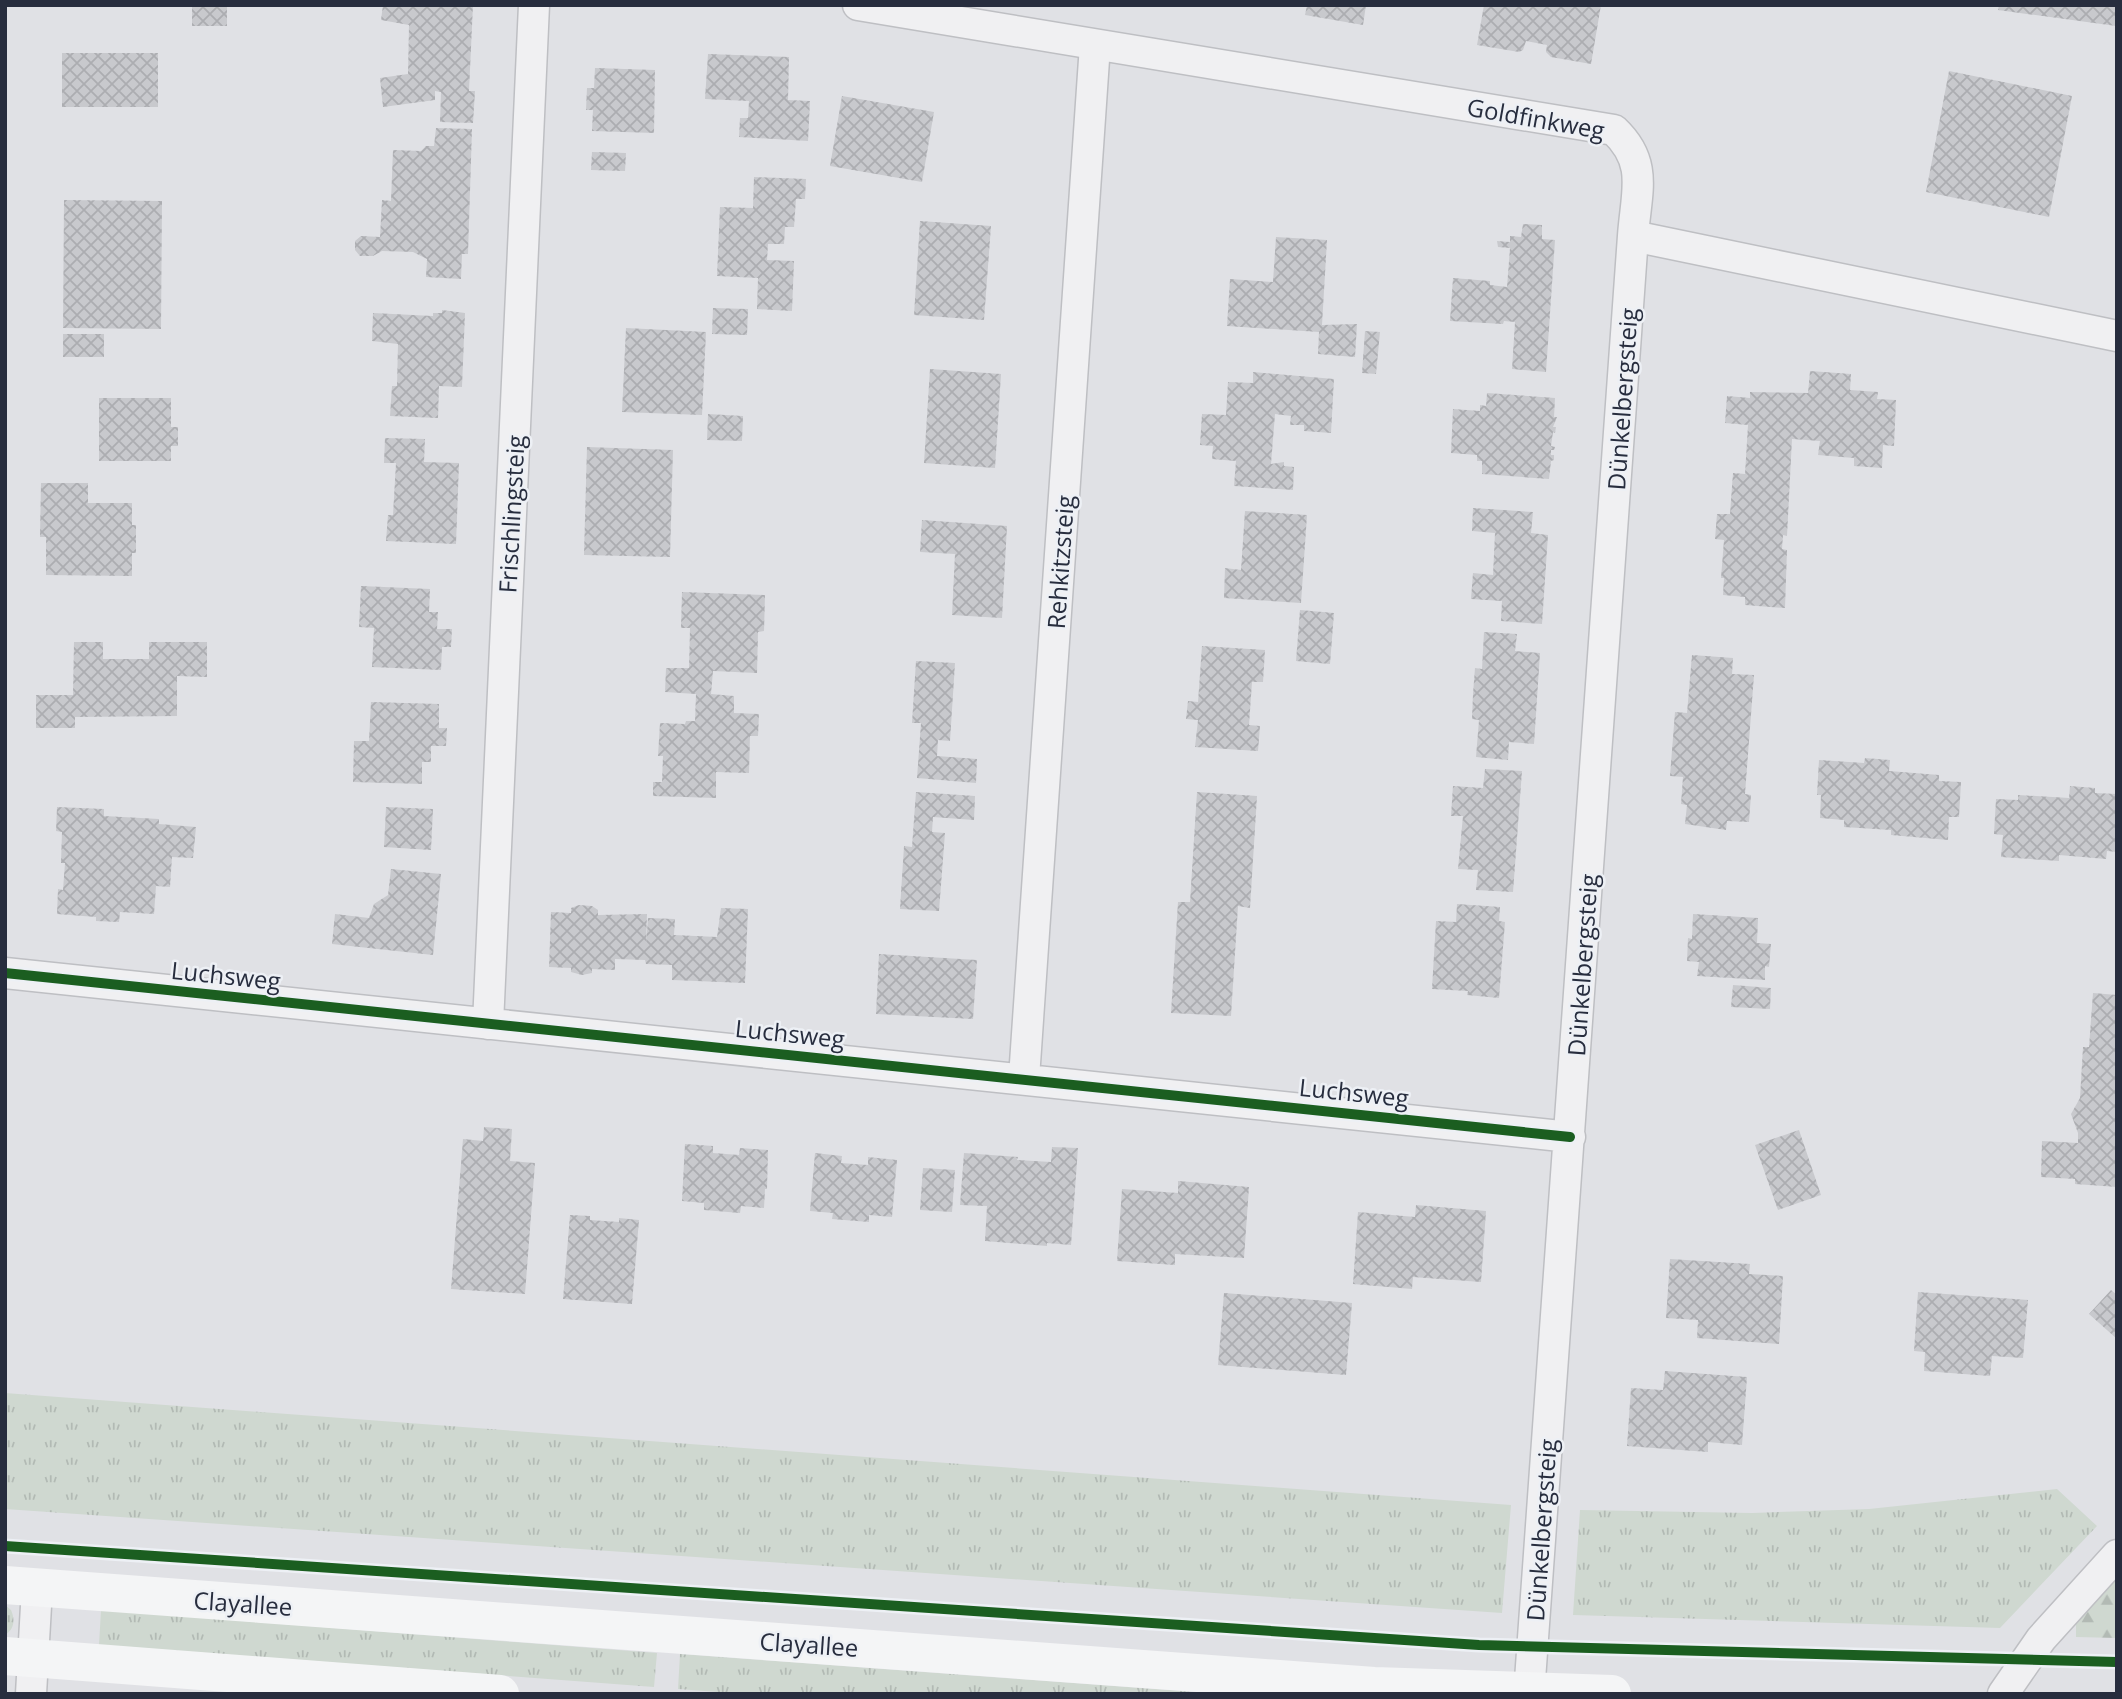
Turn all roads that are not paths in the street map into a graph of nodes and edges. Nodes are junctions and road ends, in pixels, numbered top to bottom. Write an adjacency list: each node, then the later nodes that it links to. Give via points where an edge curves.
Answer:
1 (534, 5): 7 (street, Frischlingsteig)
2 (858, 5): 3 (street, Goldfinkweg)
3 (1095, 45): 4 (street, Goldfinkweg, via 1614,130 1628,144 1638,166); 8 (street, Rehkitzsteig)
4 (1633, 236): 5 (street); 9 (street, Dünkelbergsteig)
5 (2117, 335)
6 (5, 973): 7 (street, Luchsweg)
7 (488, 1024): 8 (street, Luchsweg)
8 (1024, 1078): 9 (street, Luchsweg)
9 (1570, 1137): 13 (street, Dünkelbergsteig)
10 (2117, 1555): 16 (street, via 2041,1639)
11 (21, 1587): 12 (street); 13 (main road, Clayallee, via 1374,1686)
12 (24, 1669): 14 (main road)
13 (1529, 1692): 15 (main road, Clayallee)
14 (500, 1694)
15 (1612, 1694)
16 (2003, 1694)

